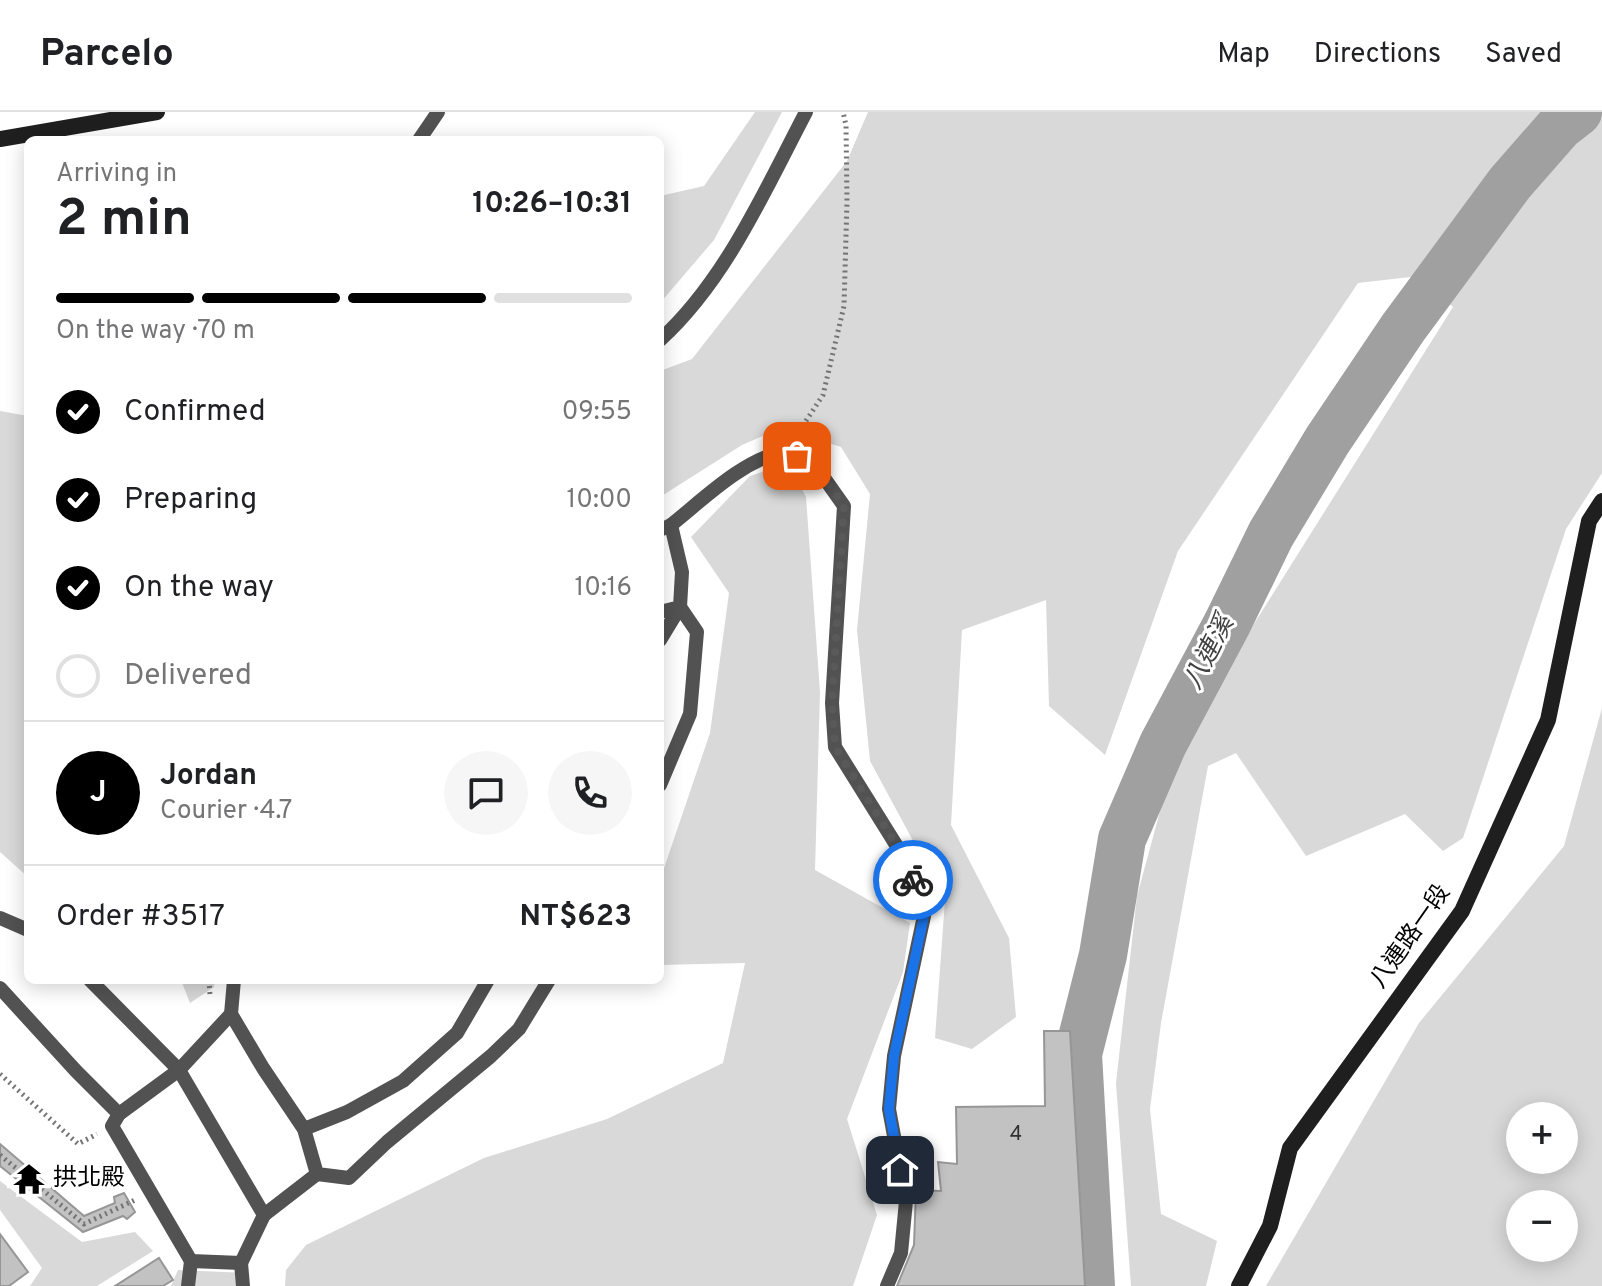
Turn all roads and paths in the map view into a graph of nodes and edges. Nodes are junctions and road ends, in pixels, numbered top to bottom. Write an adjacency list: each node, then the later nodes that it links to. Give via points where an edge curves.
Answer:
1 (157, 112): 6 (street)
2 (438, 112): 5 (lane)
3 (806, 112): 7 (lane, via 727,257 685,318)
4 (843, 112): 8 (path, via 844,306 823,395)
5 (422, 136)
6 (0, 139)
7 (664, 336)
8 (785, 451): 10 (lane, via 731,476); 35 (lane, via 820,472 844,506 832,703 835,747 908,864 924,916 894,1056 889,1109 906,1201 901,1253)
9 (1602, 501): 36 (street, 八連路一段, via 1589,521 1548,720 1462,911 1290,1148 1270,1226)
10 (665, 528): 11 (lane, via 682,572)
11 (680, 607): 12 (lane); 13 (lane); 14 (lane, via 697,632 690,714)
12 (664, 611)
13 (664, 633)
14 (664, 776)
15 (0, 918): 16 (lane)
16 (24, 928)
17 (94, 984): 23 (lane)
18 (234, 984): 22 (lane)
19 (486, 984): 26 (lane, via 457,1033 403,1081)
20 (547, 984): 28 (lane, via 519,1029 349,1178)
21 (0, 988): 25 (lane)
22 (231, 1014): 23 (lane); 26 (lane)
23 (179, 1070): 25 (lane); 30 (lane)
24 (0, 1074): 25 (path, via 78,1144)
25 (116, 1120): 29 (lane)
26 (304, 1129): 28 (lane)
27 (0, 1155): 29 (path, via 84,1224)
28 (317, 1174): 30 (lane)
29 (150, 1193): 31 (lane)
30 (264, 1215): 32 (lane)
31 (191, 1261): 32 (lane); 33 (lane)
32 (241, 1263): 34 (lane)
33 (188, 1286)
34 (243, 1286)
35 (887, 1286)
36 (1239, 1286)

